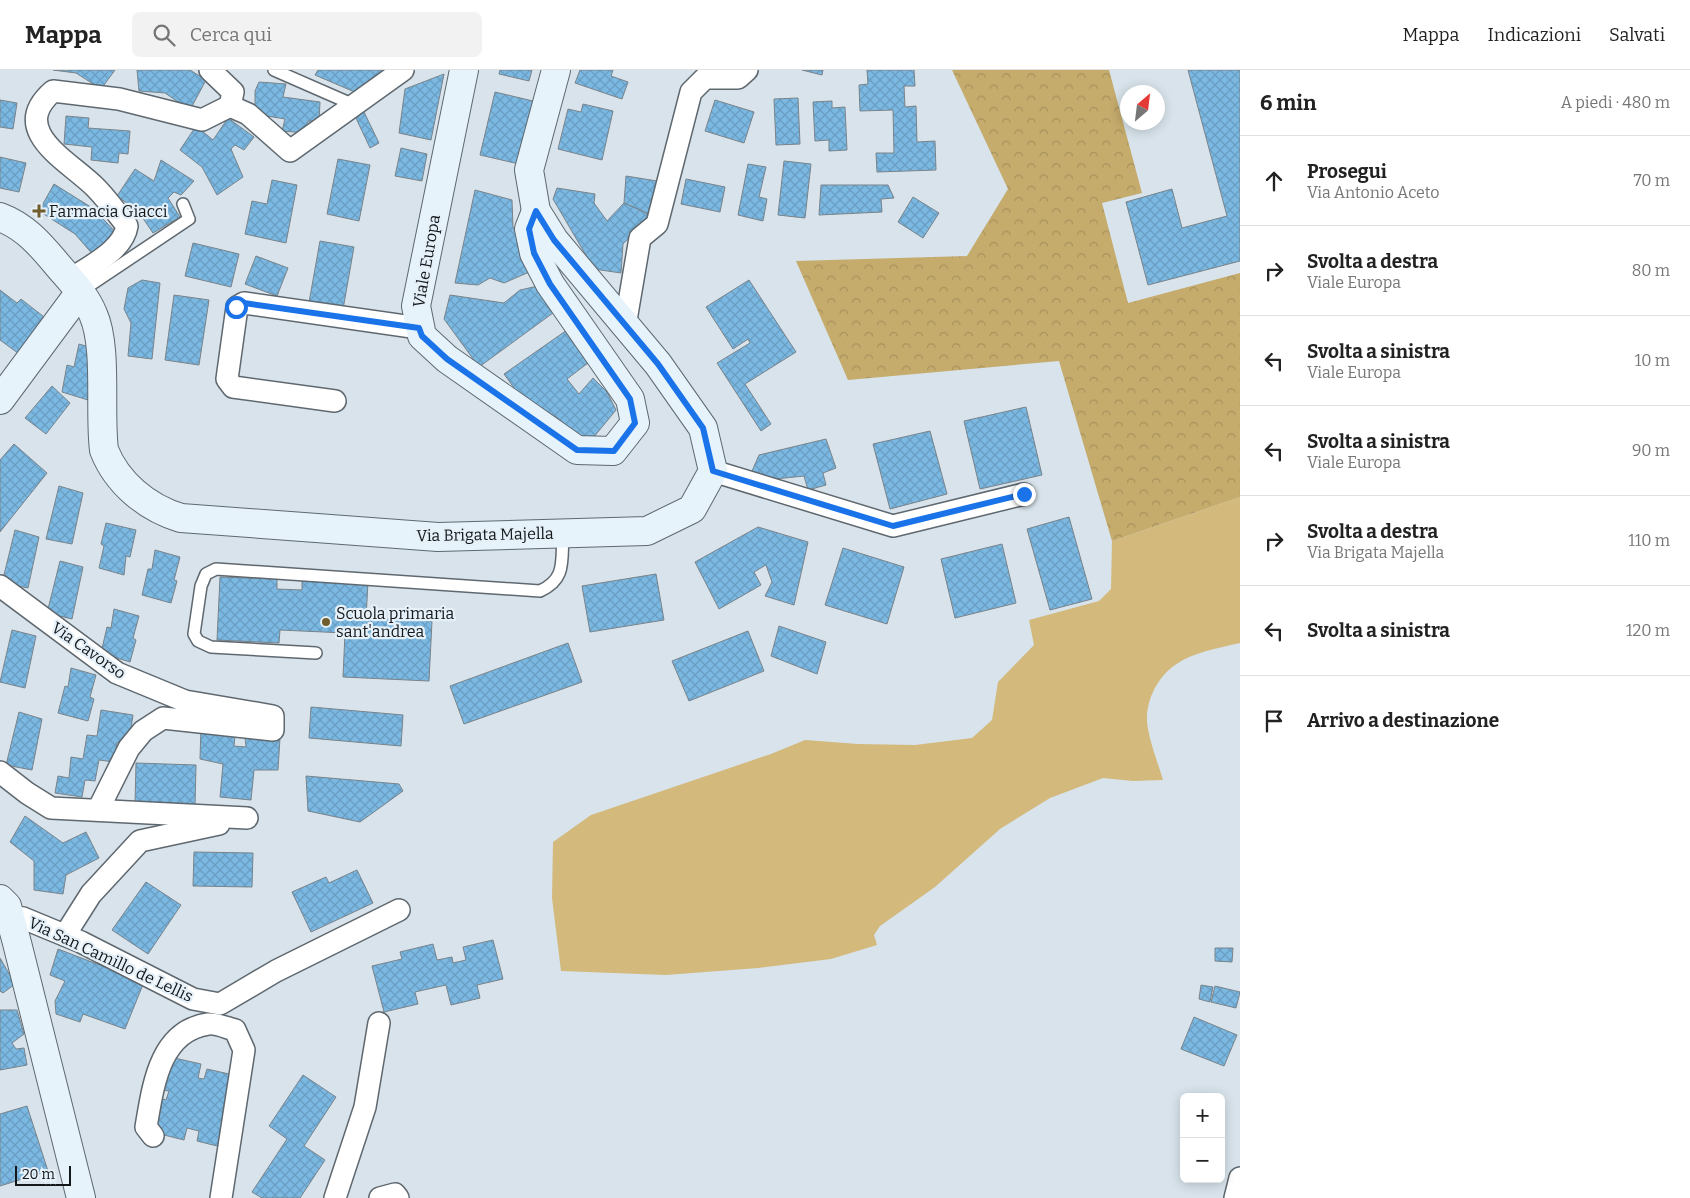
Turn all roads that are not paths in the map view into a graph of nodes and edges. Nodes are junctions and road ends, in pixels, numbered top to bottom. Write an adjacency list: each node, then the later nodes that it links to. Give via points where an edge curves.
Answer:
1 (210, 70): 8 (street, via 233,92)
2 (274, 70): 7 (lane)
3 (403, 70): 7 (street)
4 (464, 70): 14 (main road, Viale Europa, via 416,306)
5 (556, 70): 10 (main road, via 529,170)
6 (746, 70): 13 (street, via 738,78 705,78 691,92 656,224 640,238)
7 (354, 105): 8 (street, via 290,150 248,114)
8 (230, 106): 12 (street, via 202,120 119,99 53,91 45,98 38,108 37,126 42,141 96,188 127,226 125,237 118,246)
9 (182, 204): 12 (lane, via 189,218)
10 (536, 211): 13 (main road, via 554,240); 14 (main road, Viale Europa, via 529,229 534,253 550,284 630,399 635,423 614,451 577,450 447,359 422,336)
11 (0, 217): 12 (main road, Via Brigata Majella, via 32,236)
12 (75, 286): 15 (main road); 19 (main road, Via Brigata Majella, via 92,312 100,335 104,450 109,463 118,476 149,504 165,513 181,518 438,538)
13 (624, 326): 17 (main road, via 658,364 703,428)
14 (419, 328): 16 (street, via 244,303 236,307 227,379 232,387)
15 (0, 400)
16 (335, 401)
17 (713, 471): 18 (street, via 893,526); 19 (main road, Via Brigata Majella, via 692,509 647,531)
18 (1024, 494)
19 (563, 534): 21 (lane, via 560,576 552,586 540,591 216,569 206,574 201,586 194,634 198,641 211,647)
20 (0, 586): 23 (street, Via Cavorso, via 117,673 185,701 273,716 273,730 163,718 143,731 129,748)
21 (316, 653)
22 (0, 772): 23 (street, via 52,808)
23 (98, 810): 26 (street, via 241,818 140,841 91,894)
24 (5, 907): 26 (street, Via San Camillo de Lellis); 30 (main road, Via San Camillo de Lellis)
25 (399, 910): 26 (street, Via San Camillo de Lellis, via 276,970 220,1004 193,999)
26 (65, 935)
27 (379, 1023): 32 (street, via 365,1107)
28 (152, 1136): 31 (street, Via San Camillo de Lellis, via 146,1127 163,1056 184,1032 210,1024 234,1030 244,1050)
29 (1240, 1178): 35 (street)
30 (81, 1198)
31 (221, 1198)
32 (335, 1198)
33 (380, 1198): 34 (street, via 395,1194)
34 (398, 1198)
35 (1236, 1198)

